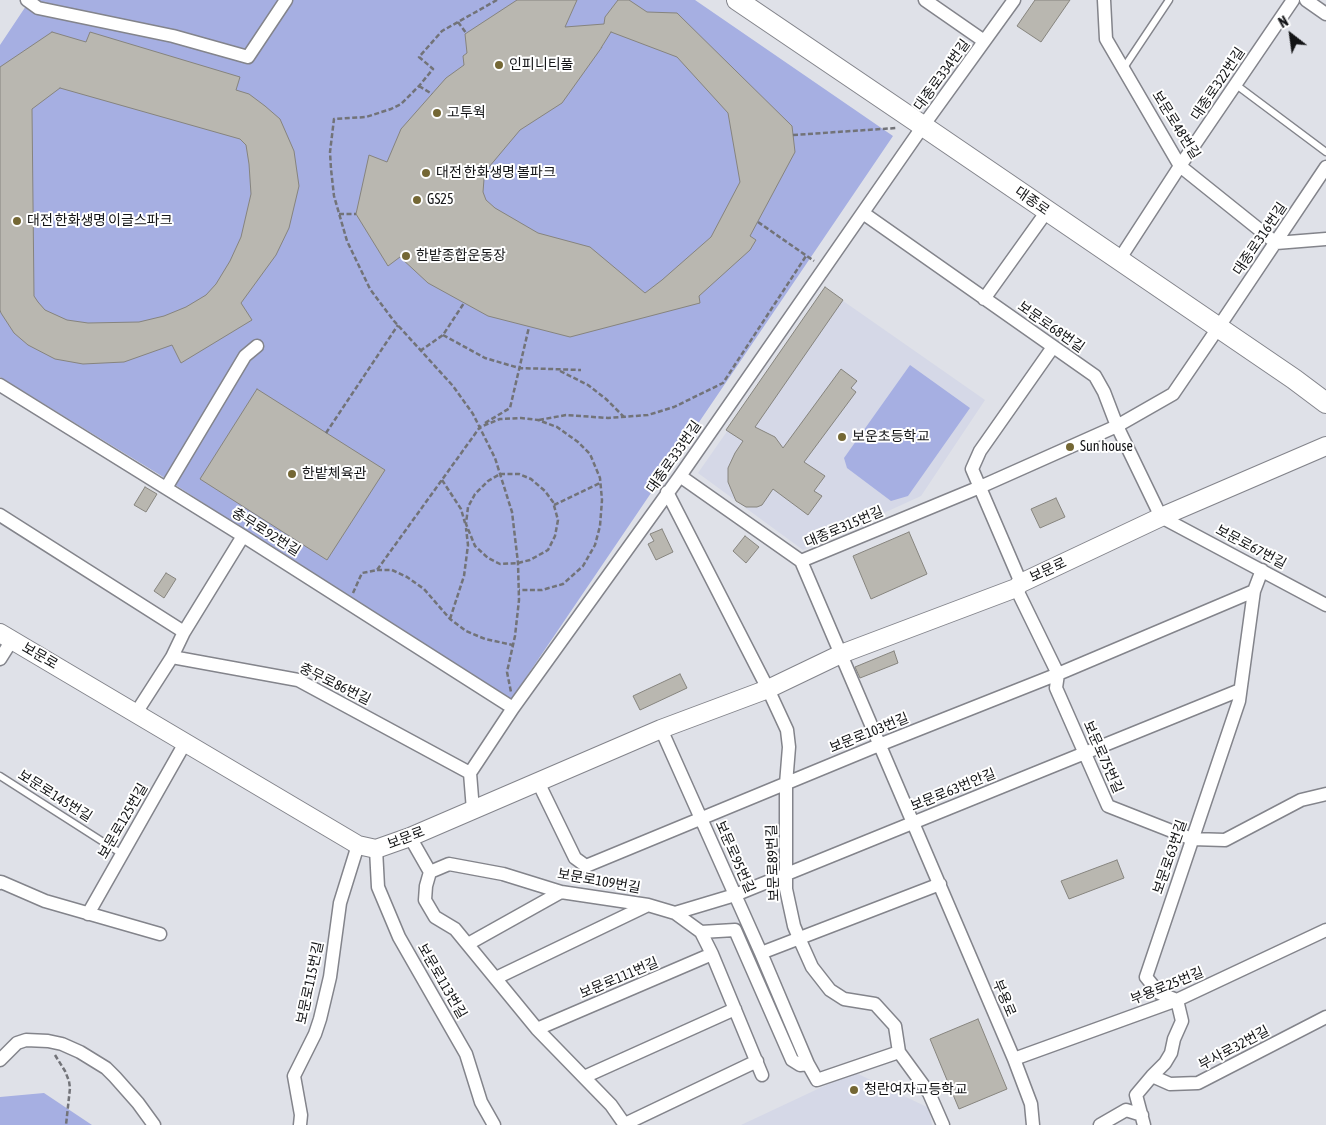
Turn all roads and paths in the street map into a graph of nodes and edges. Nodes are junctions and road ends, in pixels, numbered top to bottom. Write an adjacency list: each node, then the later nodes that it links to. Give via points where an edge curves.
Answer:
1 (27, 0): 2 (street, via 38,8 173,36 248,57)
2 (286, 0)
3 (497, 0): 12 (path)
4 (737, 0): 19 (main road, 대종로)
5 (925, 0): 14 (street, 대종로334번길)
6 (1014, 0): 14 (street, 대종로334번길)
7 (1104, 0): 15 (street, 보문로48번길, via 1106,39)
8 (1169, 0): 15 (lane)
9 (1293, 0): 16 (street, 대종로322번길)
10 (1306, 0): 11 (street)
11 (1326, 14)
12 (458, 22): 13 (path); 17 (path, via 442,31 419,57 433,68)
13 (466, 33)
14 (984, 41): 19 (street, 대종로334번길)
15 (1123, 69): 22 (street, 보문로48번길)
16 (1236, 84): 21 (lane); 22 (street, 대종로322번길)
17 (419, 86): 18 (path); 26 (path, via 391,109 366,117 334,119 330,152)
18 (432, 94)
19 (924, 126): 20 (path); 24 (main road, 대종로); 25 (street, 대종로333번길)
20 (793, 135)
21 (1326, 152)
22 (1180, 166): 30 (street, 보문로48번길); 32 (street, 대종로322번길)
23 (1326, 167): 30 (street, 대종로316번길)
24 (1047, 211): 32 (main road, 대종로); 34 (street)
25 (863, 212): 33 (street, 대종로333번길); 34 (street, 보문로68번길)
26 (339, 214): 27 (path); 36 (path, via 347,241 370,289)
27 (356, 214)
28 (758, 222): 31 (path)
29 (1326, 239): 30 (street)
30 (1276, 243): 38 (street, 대종로316번길)
31 (806, 256): 33 (path); 48 (path, via 723,383 674,407 648,415)
32 (1119, 260): 38 (main road, 대종로)
33 (824, 268): 55 (street, 대종로333번길)
34 (984, 298): 41 (street, 보문로68번길)
35 (464, 303): 39 (path)
36 (398, 326): 42 (path); 52 (path)
37 (529, 327): 43 (path)
38 (1218, 328): 47 (main road, 대종로); 50 (street, 대종로315번길, via 1173,394)
39 (443, 335): 42 (path); 43 (path, via 485,358)
40 (257, 346): 59 (street, via 245,356)
41 (1053, 347): 50 (street, 보문로68번길, via 1095,376); 58 (street, via 980,451 972,469)
42 (420, 351): 51 (path, via 453,386)
43 (519, 368): 44 (path); 51 (path, via 510,408)
44 (559, 370): 45 (path); 48 (path, via 588,385)
45 (581, 370)
46 (0, 386): 59 (street, 충무로92번길)
47 (1326, 403)
48 (624, 417): 49 (path, via 566,415)
49 (538, 420): 51 (path, via 500,419); 57 (path, via 557,427 578,442 590,454)
50 (1116, 426): 58 (street, 대종로315번길); 63 (street, 보문로68번길)
51 (480, 427): 54 (path); 56 (path)
52 (326, 433)
53 (1326, 446): 63 (main road, 보문로)
54 (500, 474): 61 (path, via 519,474 531,479 545,491); 64 (path, via 476,494 468,507); 67 (path, via 512,512)
55 (680, 476): 60 (street, 대종로333번길); 66 (street, 대종로315번길)
56 (442, 479): 64 (path, via 461,509); 68 (path)
57 (600, 482): 61 (path); 71 (path, via 600,526 595,545 583,566 562,584 542,590)
58 (980, 487): 66 (street, 대종로315번길); 70 (street, 보문로75번길)
59 (166, 488): 65 (street, 충무로92번길)
60 (667, 492): 83 (street); 85 (street, 대종로333번길)
61 (554, 505): 67 (path, via 558,520 556,536 548,550)
62 (0, 515): 76 (street)
63 (1161, 517): 69 (street, 보문로67번길); 70 (main road, 보문로)
64 (466, 524): 67 (path, via 475,546 488,558 500,564); 75 (path, via 468,545 464,576)
65 (243, 536): 73 (street, 충무로92번길); 76 (street)
66 (801, 561): 79 (street, 부용로)
67 (518, 563): 71 (path)
68 (378, 570): 73 (path, via 362,573); 75 (path, via 392,570 407,577 424,589)
69 (1262, 570): 72 (street, 보문로63번길); 74 (street, 보문로67번길)
70 (1019, 585): 79 (main road, 보문로); 82 (street, 보문로75번길)
71 (519, 590): 78 (path)
72 (1254, 592): 82 (street, 보문로103번길); 84 (street, 보문로63번길)
73 (349, 603): 85 (street, 충무로92번길)
74 (1326, 605)
75 (450, 619): 78 (path, via 485,639)
76 (184, 632): 80 (street)
77 (6, 637): 81 (street, 보문로); 86 (main road, 보문로)
78 (513, 645): 85 (path, via 507,672)
79 (841, 654): 83 (main road, 보문로); 89 (street, 부용로)
80 (172, 657): 86 (street); 91 (street, 충무로86번길, via 298,680)
81 (0, 659)
82 (1058, 674): 89 (street, 보문로103번길); 90 (street, 보문로75번길, via 1056,688)
83 (768, 689): 87 (main road, 보문로); 94 (street, 보문로89번길, via 787,730)
84 (1240, 690): 90 (street, 보문로63번안길); 100 (street, 보문로63번길)
85 (513, 708): 91 (street, 대종로333번길)
86 (136, 713): 88 (main road, 보문로)
87 (661, 729): 93 (main road, 보문로); 97 (street, 보문로95번길)
88 (185, 743): 101 (main road, 보문로); 103 (street, 보문로125번길)
89 (879, 745): 94 (street, 보문로103번길); 98 (street, 부용로)
90 (1084, 752): 98 (street, 보문로63번안길); 100 (street, 보문로75번길, via 1108,806)
91 (470, 773): 96 (street)
92 (0, 776): 103 (lane, 보문로145번길)
93 (538, 782): 96 (main road, 보문로); 97 (street, 보문로103번길, via 575,858 586,866)
94 (786, 784): 97 (street, 보문로103번길); 105 (street, 보문로89번길)
95 (1326, 794): 100 (street, 보문로75번길, via 1302,800 1225,840)
96 (473, 810): 99 (main road, 보문로)
97 (701, 819): 109 (street, 보문로95번길)
98 (913, 822): 105 (street, 보문로63번안길); 107 (street, 부용로)
99 (410, 837): 102 (main road, 보문로); 104 (street)
100 (1192, 839): 121 (street, 보문로63번길, via 1146,977 1159,993)
101 (358, 845): 102 (main road, 보문로); 138 (street, 보문로115번길, via 340,903 330,977 320,1019 294,1076)
102 (376, 849): 139 (street, 보문로113번길, via 378,887 399,937 466,1054 481,1102)
103 (122, 854): 112 (street, 보문로125번길)
104 (430, 872): 108 (street, 보문로109번길, via 449,864 503,874); 117 (street, via 425,900 436,917 455,929)
105 (786, 875): 109 (street, 보문로63번안길); 116 (street, 보문로89번길, via 786,889)
106 (0, 883): 112 (street)
107 (940, 884): 116 (street); 127 (street, 부용로)
108 (561, 892): 110 (street, 보문로109번길); 117 (street)
109 (735, 895): 111 (street, 보문로63번안길); 118 (street, 보문로95번길)
110 (648, 905): 111 (street, 보문로109번길); 120 (street)
111 (675, 913): 114 (street, 보문로109번길)
112 (88, 914): 115 (street)
113 (1326, 930): 121 (street, 부용로25번길)
114 (701, 932): 119 (street, 보문로109번길); 130 (street, via 735,930 792,1060 800,1065)
115 (160, 934)
116 (799, 938): 118 (street); 126 (street, 보문로89번길, via 812,967 830,990 844,999 875,1004 895,1026)
117 (468, 944): 120 (street)
118 (761, 953): 130 (street, 보문로95번길)
119 (712, 954): 122 (street, 보문로109번길); 124 (street, 보문로111번길)
120 (496, 978): 124 (street)
121 (1177, 1000): 127 (street, 부용로25번길); 132 (street, via 1182,1021 1171,1053)
122 (735, 1009): 129 (street, 보문로109번길); 133 (street)
123 (1326, 1016): 132 (street, 부사로32번길, via 1198,1083 1170,1084)
124 (537, 1029): 133 (street)
125 (43, 1041): 128 (street, via 17,1043); 136 (path, via 56,1056 69,1081); 137 (street, via 62,1044 106,1068)
126 (899, 1052): 130 (street, 보문로95번길, via 817,1080); 140 (street, 보문로89번길, via 929,1093)
127 (1014, 1058): 141 (street, 부용로, via 1031,1104)
128 (0, 1060)
129 (757, 1062): 131 (street, 보문로109번길); 135 (street)
130 (808, 1064)
131 (762, 1074)
132 (1152, 1076): 134 (street, via 1136,1095)
133 (584, 1077): 135 (street)
134 (1143, 1120): 142 (street, via 1126,1110)
135 (625, 1124)
136 (66, 1125)
137 (154, 1125)
138 (300, 1125)
139 (494, 1125)
140 (943, 1125)
141 (1033, 1125)
142 (1100, 1125)

